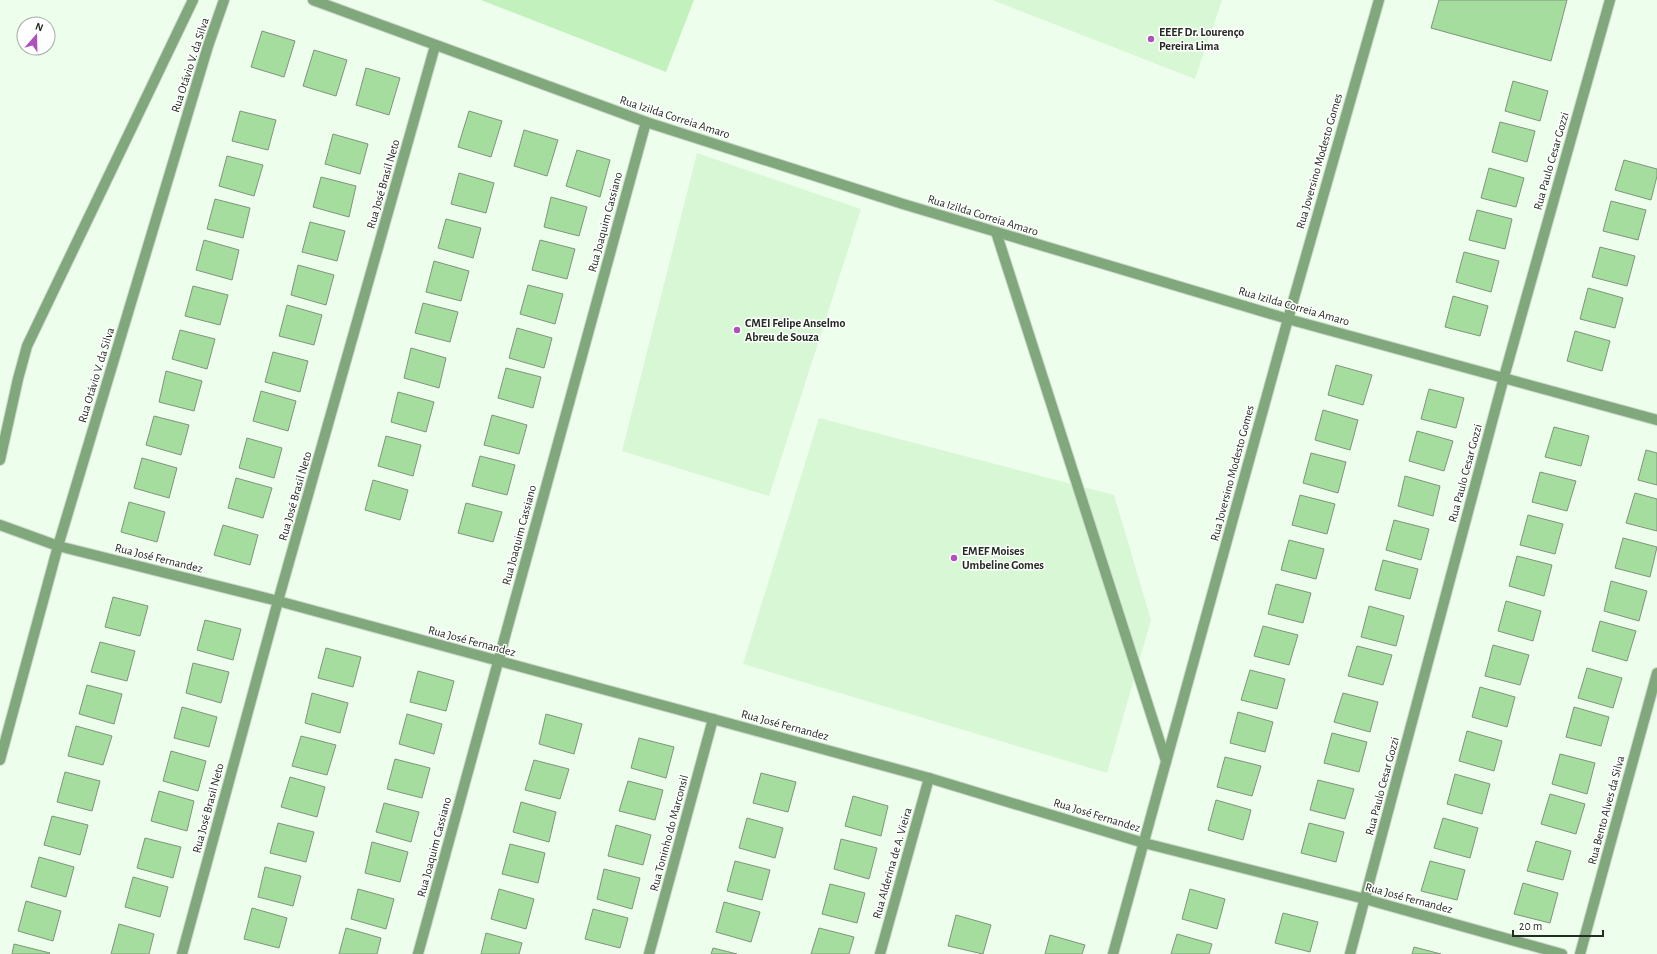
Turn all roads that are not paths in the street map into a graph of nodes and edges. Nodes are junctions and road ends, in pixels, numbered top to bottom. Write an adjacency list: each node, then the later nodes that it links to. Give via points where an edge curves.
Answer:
1 (193, 0): 12 (street, via 27,346)
2 (224, 0): 14 (street, Rua Otávio V. da Silva)
3 (313, 0): 6 (street, Rua Izilda Correia Amaro)
4 (1379, 0): 9 (street, Rua Joversino Modesto Gomes)
5 (1610, 0): 10 (street, Rua Paulo Cesar Gozzi)
6 (435, 46): 7 (street, Rua Izilda Correia Amaro); 15 (street, Rua José Brasil Neto)
7 (646, 122): 8 (street, Rua Izilda Correia Amaro); 16 (street, Rua Joaquim Cassiano)
8 (996, 232): 9 (street, Rua Izilda Correia Amaro); 20 (street)
9 (1288, 319): 10 (street, Rua Izilda Correia Amaro); 20 (street, Rua Joversino Modesto Gomes)
10 (1504, 377): 11 (street, Rua Izilda Correia Amaro); 23 (street, Rua Paulo Cesar Gozzi)
11 (1657, 420)
12 (0, 460)
13 (0, 525): 14 (street, Rua José Fernandez)
14 (58, 546): 15 (street, Rua José Fernandez); 19 (street, Rua Otávio V. da Silva)
15 (278, 602): 16 (street, Rua José Fernandez); 24 (street, Rua José Brasil Neto)
16 (498, 662): 18 (street, Rua José Fernandez); 25 (street, Rua Joaquim Cassiano)
17 (1657, 673): 31 (street, Rua Bento Alves da Silva)
18 (713, 719): 21 (street, Rua José Fernandez); 26 (street, Rua Toninho do Marconsil)
19 (0, 760)
20 (1166, 761): 22 (street, Rua Joversino Modesto Gomes)
21 (929, 778): 22 (street, Rua José Fernandez); 27 (street, Rua Alderina de A. Vieira)
22 (1144, 843): 23 (street, Rua José Fernandez); 28 (street, Rua Joversino Modesto Gomes)
23 (1365, 899): 29 (street, Rua Paulo Cesar Gozzi); 30 (street, Rua José Fernandez)
24 (182, 954)
25 (418, 954)
26 (649, 954)
27 (880, 954)
28 (1113, 954)
29 (1350, 954)
30 (1562, 954)
31 (1580, 954)

